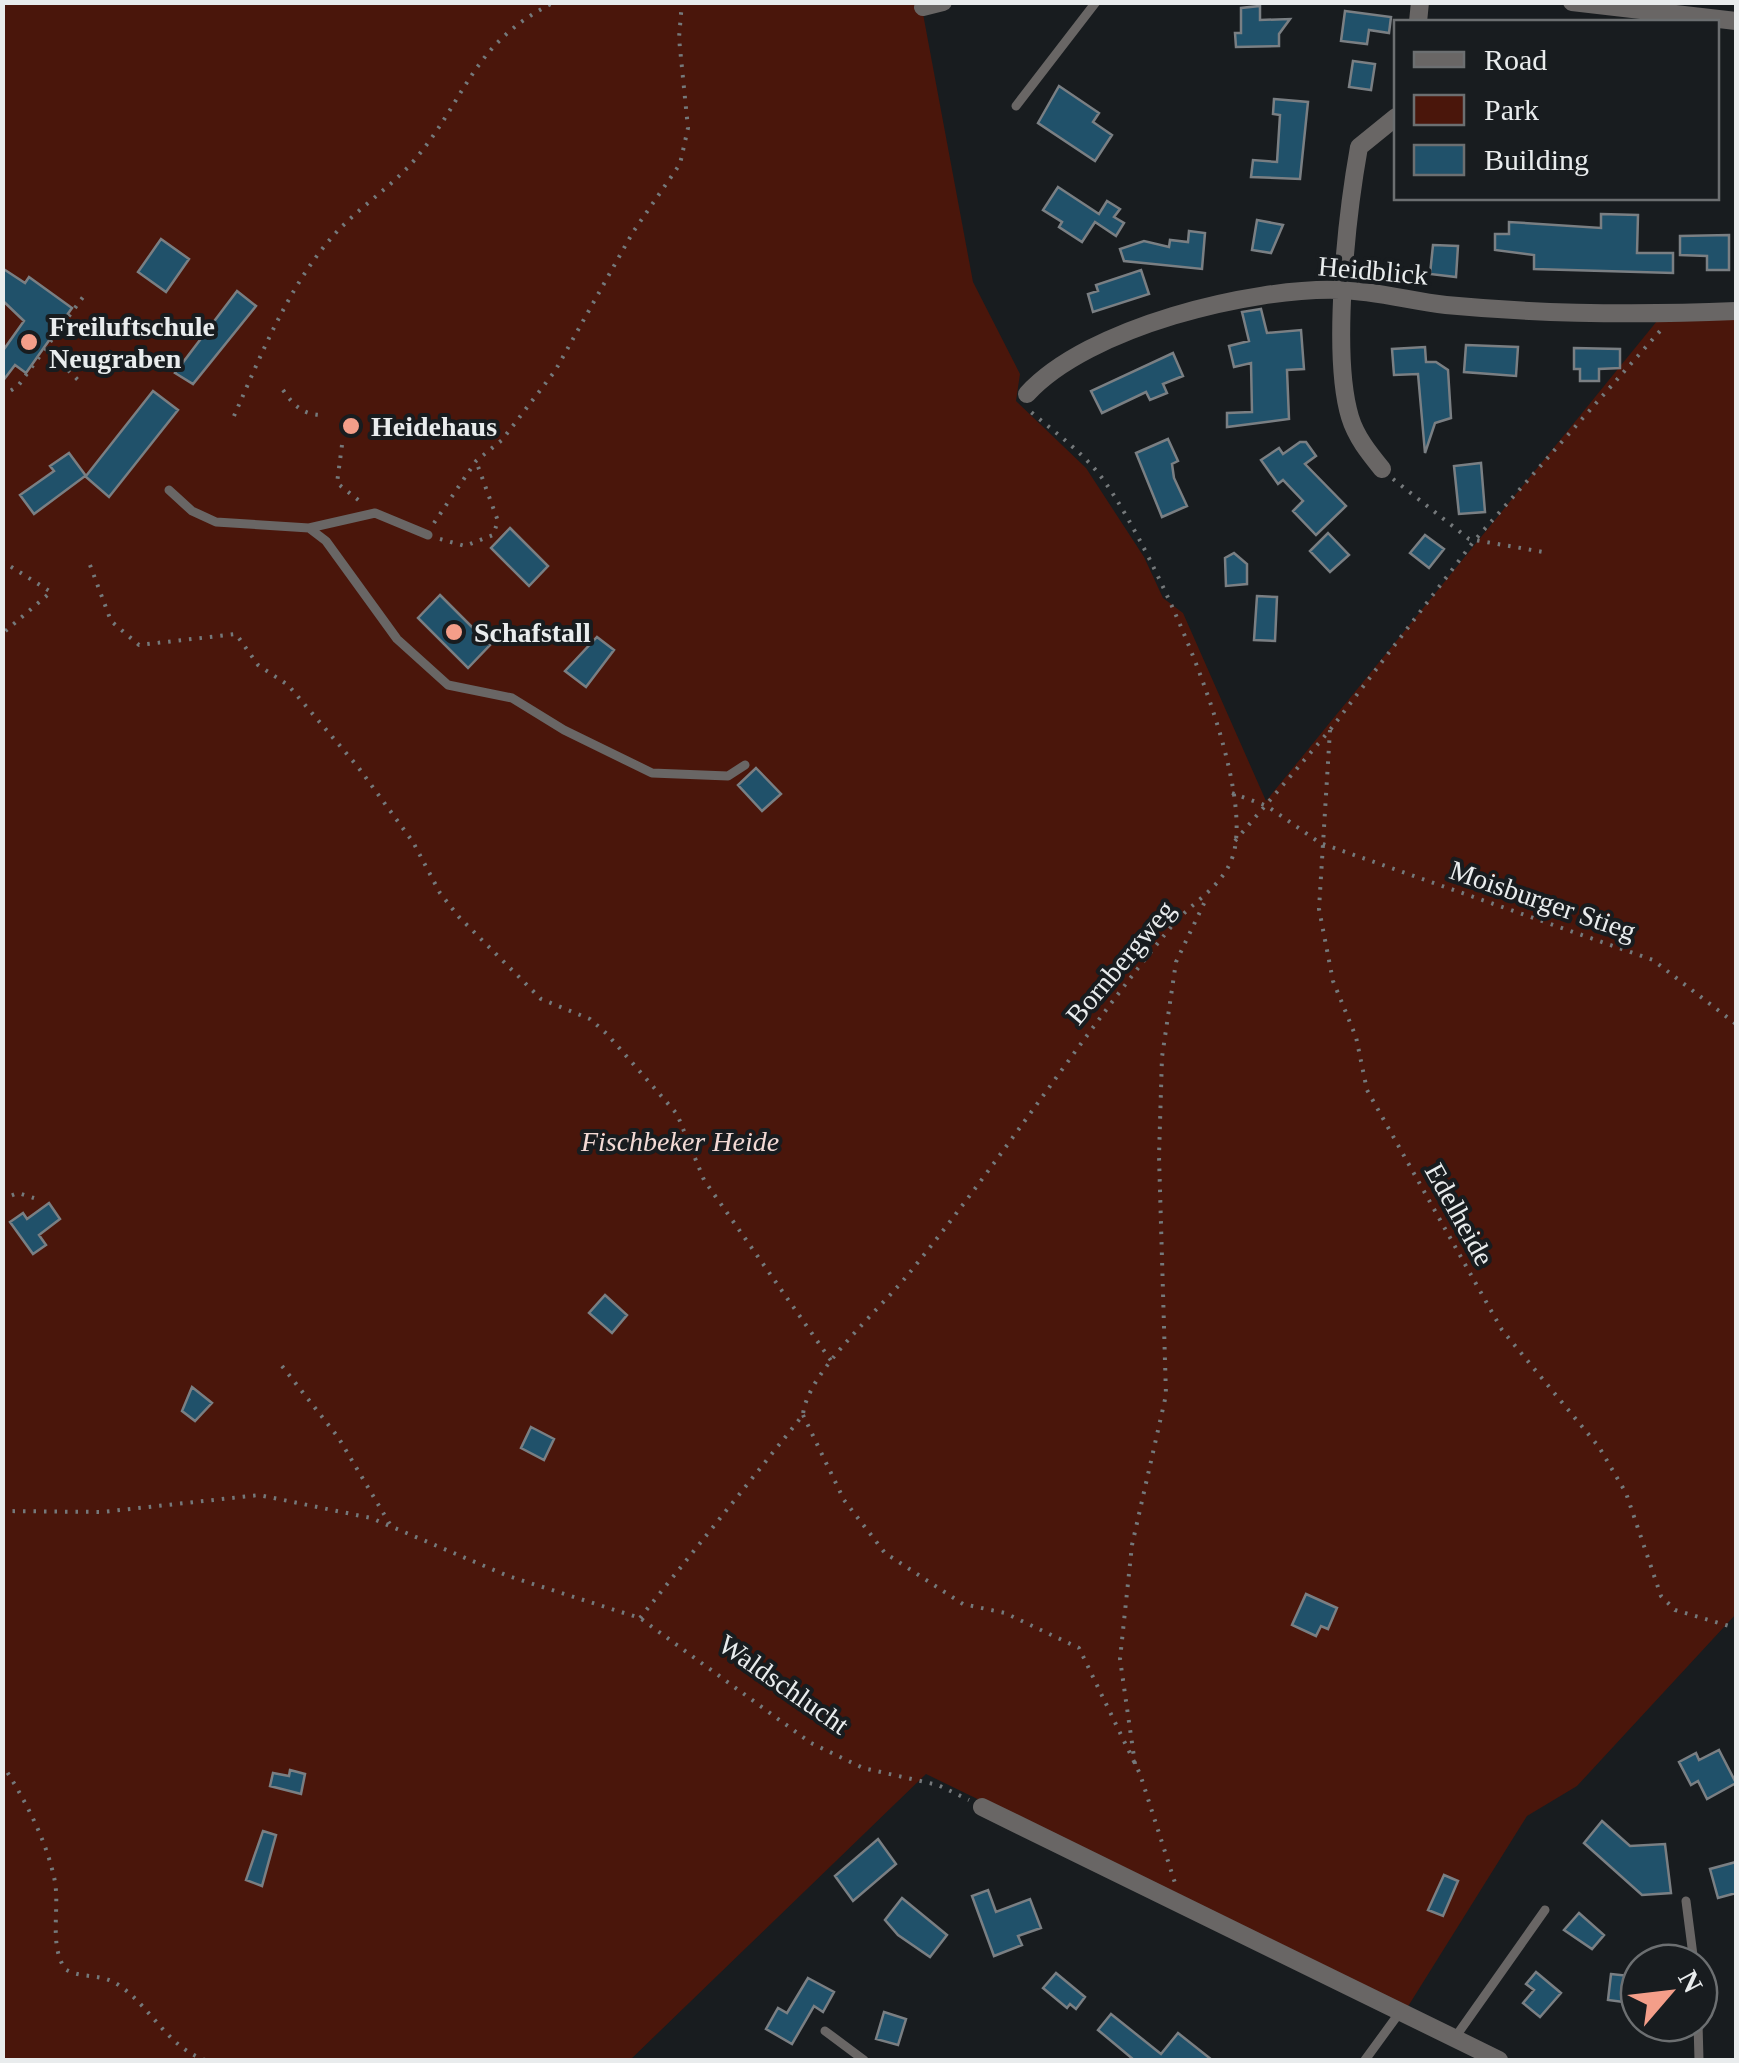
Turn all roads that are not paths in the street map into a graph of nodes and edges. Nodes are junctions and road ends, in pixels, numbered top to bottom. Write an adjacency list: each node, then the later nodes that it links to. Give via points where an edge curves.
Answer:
1 (942, 2): 4 (street)
2 (1096, 2): 6 (lane)
3 (1572, 2): 5 (street)
4 (922, 7)
5 (1736, 21)
6 (1016, 106)
7 (1394, 118): 8 (street, via 1359,147)
8 (1343, 290): 9 (street, Heidblick, via 1447,305); 10 (street, Heidblick, via 1254,299 1140,327 1087,352); 11 (street, via 1347,404 1355,430)
9 (1736, 311)
10 (1027, 394)
11 (1382, 470)
12 (169, 490): 13 (lane, via 216,522)
13 (309, 528): 14 (lane, via 375,513); 15 (lane, via 326,541 396,639 448,685 512,698 652,773 728,776)
14 (428, 534)
15 (745, 765)
16 (982, 1807): 20 (street)
17 (1686, 1901): 19 (lane)
18 (1545, 1910): 22 (lane)
19 (1691, 1943)
20 (1400, 2012): 22 (street); 24 (lane)
21 (824, 2031): 23 (lane)
22 (1454, 2039): 25 (street)
23 (864, 2060)
24 (1365, 2060)
25 (1499, 2060)

